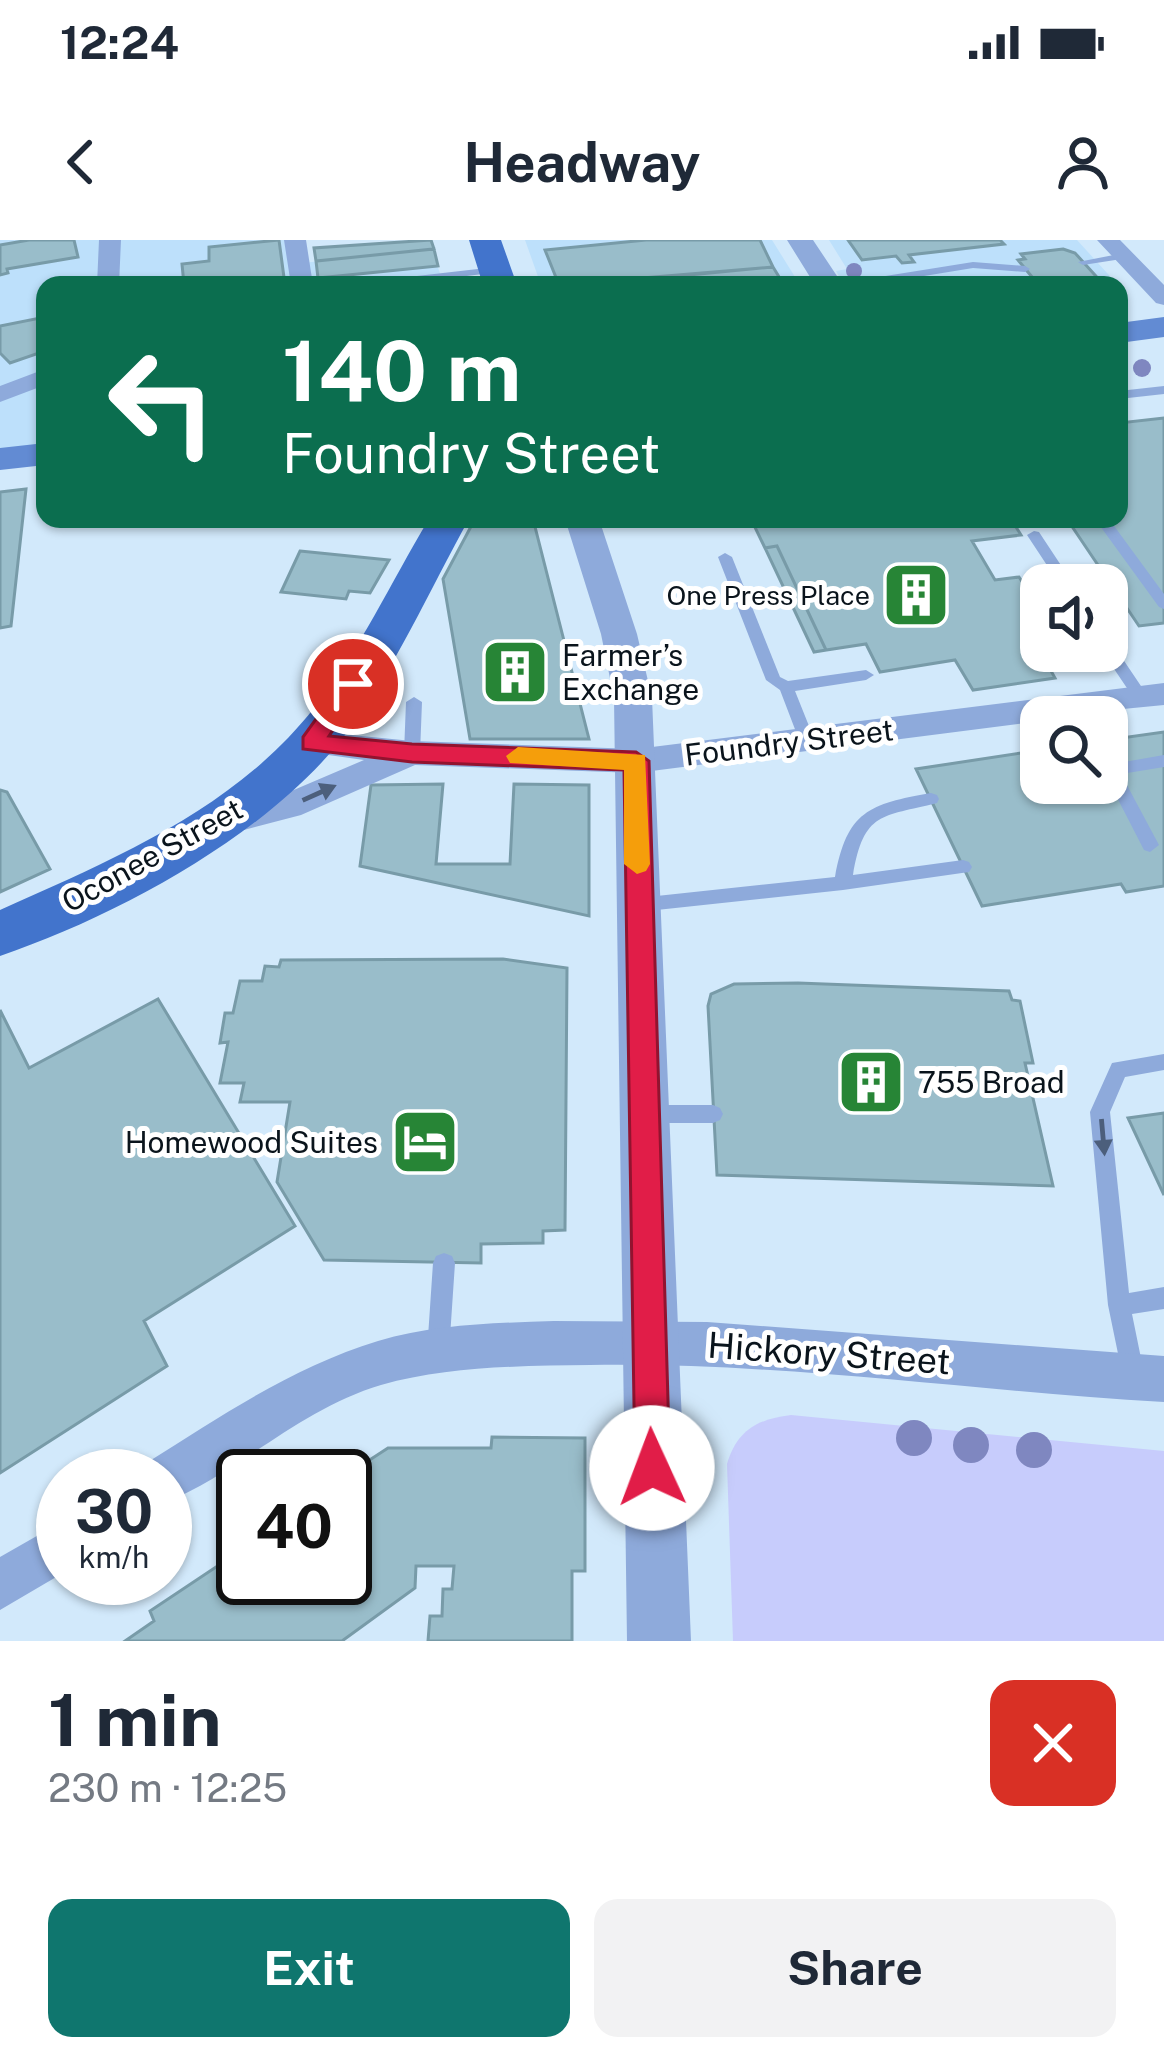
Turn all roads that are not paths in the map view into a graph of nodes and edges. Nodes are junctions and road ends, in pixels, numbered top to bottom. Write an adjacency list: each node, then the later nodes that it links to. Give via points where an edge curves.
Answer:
1 (110, 240): 8 (street)
2 (296, 240): 9 (street)
3 (800, 240): 11 (street)
4 (1116, 248): 5 (lane); 13 (street)
5 (1083, 262)
6 (494, 265): 10 (lane)
7 (1024, 268): 12 (lane, via 973,265)
8 (108, 276)
9 (301, 276)
10 (423, 276)
11 (823, 276)
12 (904, 276)
13 (1164, 298)
14 (1164, 328): 15 (main road)
15 (1128, 332)
16 (36, 380): 19 (street)
17 (1164, 390): 18 (lane)
18 (1128, 394)
19 (0, 395)
20 (36, 455): 21 (main road)
21 (0, 459)
22 (444, 528): 35 (main road, Oconee Street)
23 (585, 528): 37 (street, via 631,682)
24 (1109, 528): 28 (lane)
25 (1034, 535): 27 (lane)
26 (725, 556): 31 (lane, via 774,680)
27 (1053, 564)
28 (1164, 604)
29 (1128, 669): 32 (lane)
30 (866, 675): 31 (lane)
31 (786, 686): 34 (lane)
32 (1152, 695): 34 (street, Foundry Street)
33 (414, 702): 36 (lane)
34 (807, 741): 37 (street, Foundry Street)
35 (311, 743): 36 (street, Foundry Street); 40 (main road, Oconee Street)
36 (412, 753): 37 (street, Foundry Street); 40 (street, Foundry Street, one-way to 36, via 289,806)
37 (636, 761): 44 (street)
38 (1164, 761): 41 (lane, via 1111,770)
39 (931, 800): 43 (lane, via 861,818)
40 (223, 823): 45 (main road, Oconee Street)
41 (1150, 845)
42 (963, 867): 43 (lane)
43 (843, 883): 44 (lane)
44 (638, 905): 47 (street)
45 (0, 934)
46 (1164, 1062): 51 (lane, one-way to 51, via 1119,1070 1100,1112)
47 (641, 1114): 48 (lane); 52 (street)
48 (713, 1114)
49 (444, 1263): 53 (lane)
50 (1164, 1298): 51 (lane)
51 (1119, 1305): 54 (lane)
52 (648, 1342): 53 (street, Hickory Street); 54 (street, Hickory Street); 58 (street)
53 (438, 1352): 55 (street, Hickory Street, via 355,1372)
54 (1149, 1379)
55 (192, 1462)
56 (36, 1562): 57 (street)
57 (0, 1585)
58 (659, 1641)

